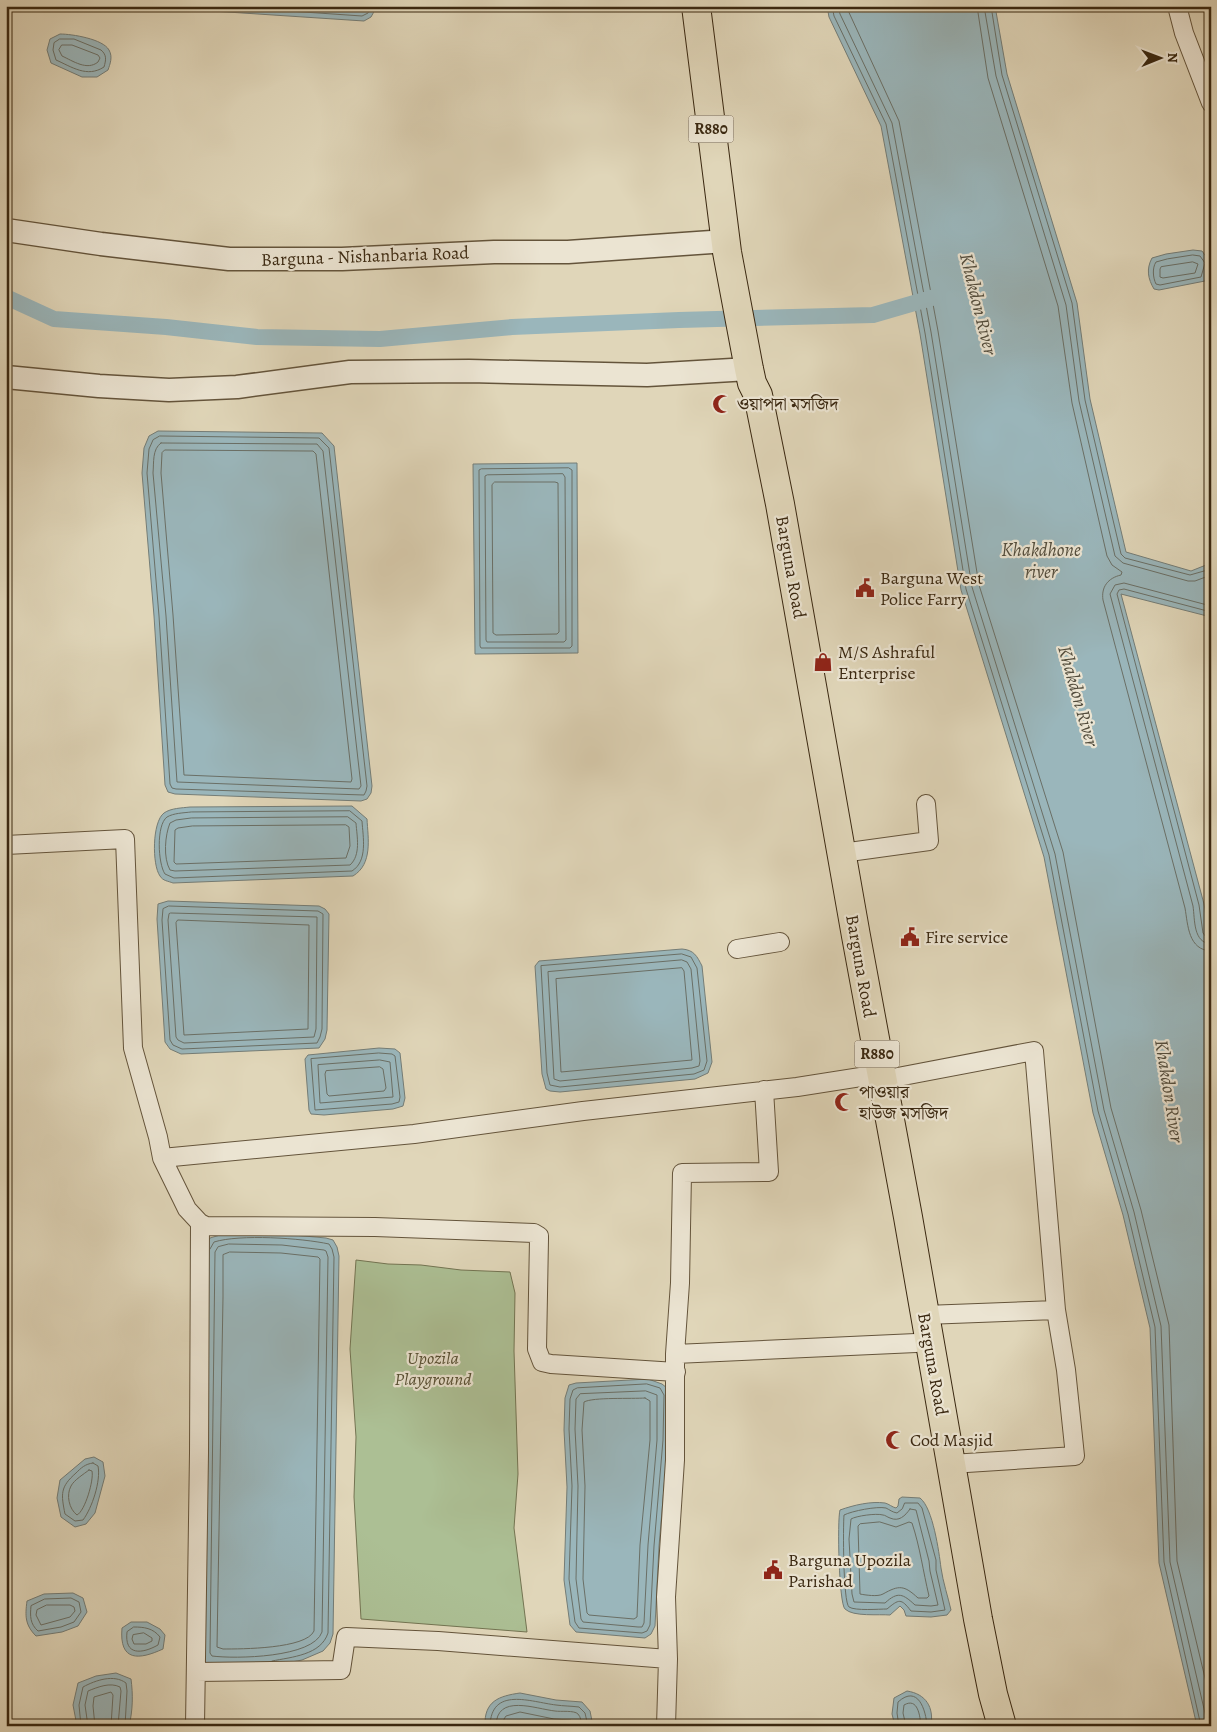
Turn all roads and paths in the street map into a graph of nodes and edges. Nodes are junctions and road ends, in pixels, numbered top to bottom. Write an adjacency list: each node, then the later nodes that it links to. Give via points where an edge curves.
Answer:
1 (696, 6): 5 (main road, Barguna Road / R880)
2 (1177, 6): 3 (street)
3 (1211, 103)
4 (6, 230): 5 (street, Barguna - Nishanbaria Road, via 229,259 342,259)
5 (727, 246): 6 (main road, Barguna Road / R880)
6 (748, 365): 7 (street, via 647,375 350,372 237,387 169,390); 10 (main road, Barguna Road / R880, via 758,395 780,504); 13 (main road, Barguna Road / R880, via 752,441 778,598)
7 (6, 377)
8 (926, 804): 10 (street, via 929,841)
9 (6, 845): 15 (street, via 125,839 133,1048)
10 (842, 853): 13 (main road, Barguna Road / R880)
11 (780, 942): 12 (street)
12 (737, 949)
13 (874, 1078): 14 (street); 17 (street, via 1034,1052); 18 (main road, Barguna Road / R880); 19 (main road, Barguna Road / R880)
14 (764, 1090): 15 (street, via 414,1134); 20 (street, via 769,1172 682,1173)
15 (162, 1158): 16 (street, via 188,1209)
16 (200, 1224): 21 (street, via 534,1232 539,1240 537,1349 542,1362); 24 (street)
17 (1056, 1310): 18 (street); 22 (street, via 1075,1456)
18 (925, 1315): 22 (main road, Barguna Road / R880)
19 (916, 1342): 20 (street); 27 (main road, Barguna Road / R880, via 945,1514)
20 (675, 1354): 21 (street)
21 (676, 1372): 23 (street, via 675,1460 666,1597)
22 (950, 1464): 28 (main road, Barguna Road / R880, via 978,1619)
23 (668, 1659): 24 (street, via 346,1637 340,1670); 26 (street)
24 (196, 1672): 25 (street)
25 (195, 1726)
26 (666, 1726)
27 (987, 1726)
28 (1002, 1726)

